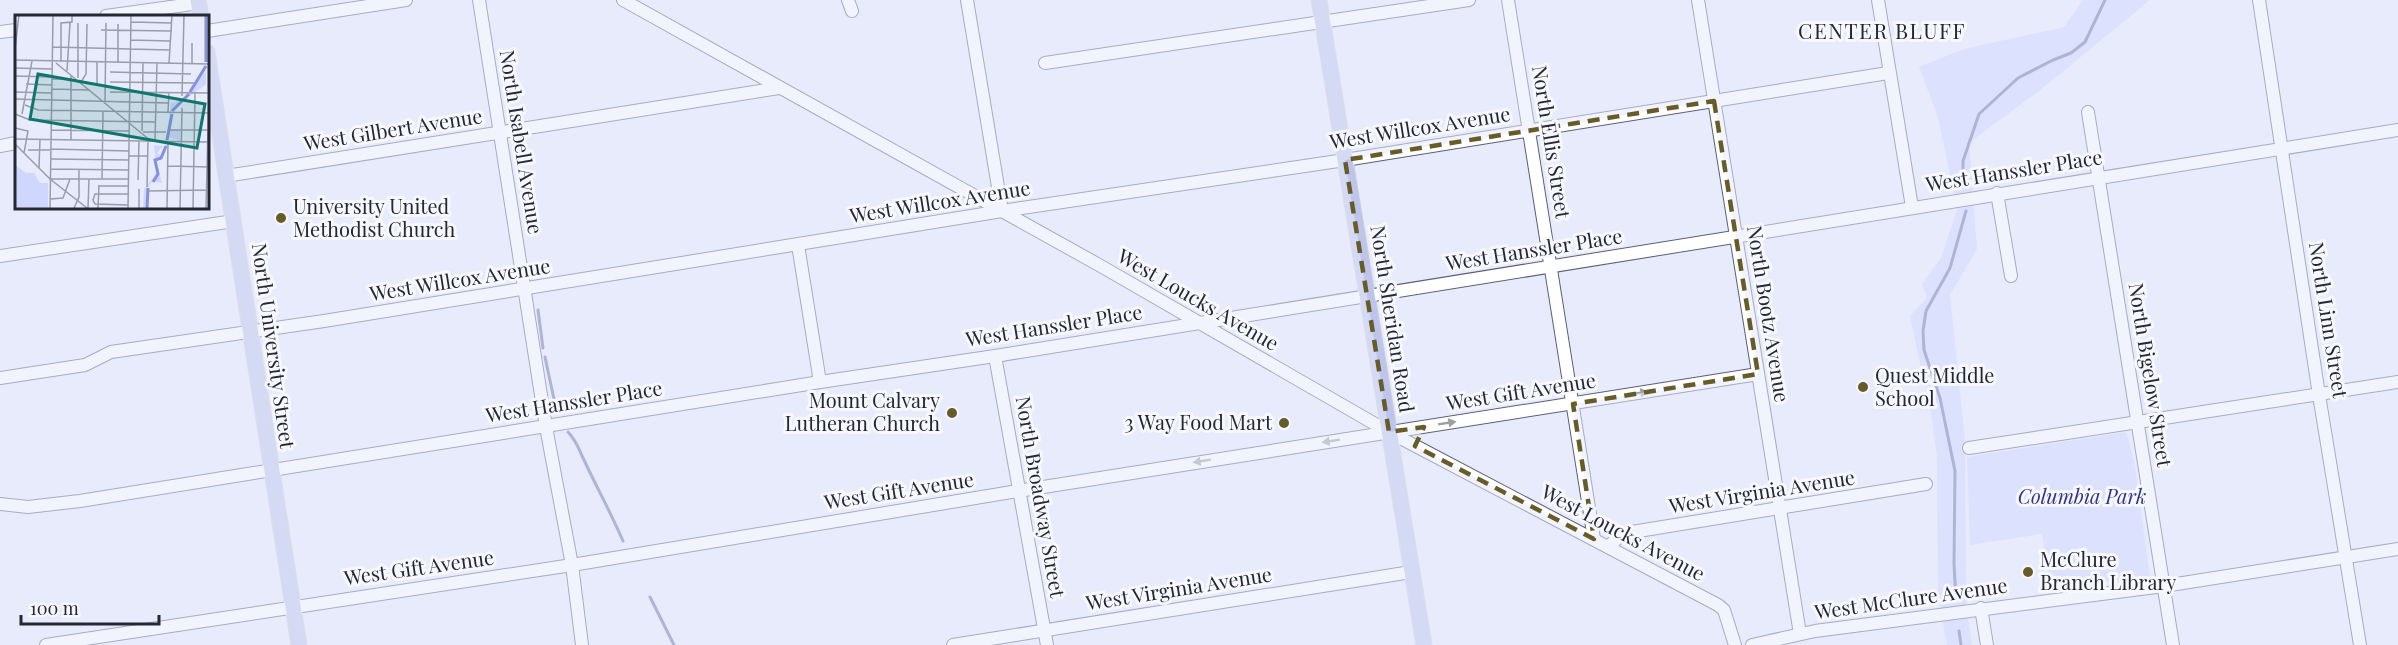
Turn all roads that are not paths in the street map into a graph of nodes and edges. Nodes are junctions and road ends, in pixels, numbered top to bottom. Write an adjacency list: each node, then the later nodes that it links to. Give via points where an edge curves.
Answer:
1 (406, 0): 15 (street)
2 (479, 0): 26 (street, North Isabell Avenue)
3 (623, 0): 20 (street, West Loucks Avenue)
4 (968, 0): 35 (street)
5 (1319, 0): 13 (main road, North Sheridan Road)
6 (1469, 0): 13 (street)
7 (1508, 0): 24 (street, North Ellis Street)
8 (1698, 0): 21 (street, North Bootz Avenue)
9 (1878, 0): 19 (street)
10 (2259, 0): 29 (street, North Linn Street)
11 (199, 6): 12 (street)
12 (115, 15)
13 (1323, 23): 17 (street); 30 (main road, North Sheridan Road)
14 (15, 30): 16 (street)
15 (208, 31)
16 (0, 32)
17 (1046, 63)
18 (208, 64): 23 (main road, North University Street)
19 (1888, 73): 21 (street, West Willcox Avenue); 34 (street)
20 (779, 88): 26 (street, West Gilbert Avenue); 35 (street, West Loucks Avenue)
21 (1714, 101): 24 (street, West Willcox Avenue); 37 (street, North Bootz Avenue)
22 (2088, 112): 32 (street, North Bigelow Street)
23 (212, 113): 31 (main road, North University Street)
24 (1529, 130): 30 (street, West Willcox Avenue); 40 (street, North Ellis Street)
25 (2398, 130): 29 (street, West Hanssler Place)
26 (500, 133): 31 (street, West Gilbert Avenue); 42 (street, North Isabell Avenue)
27 (15, 143): 28 (street)
28 (0, 146)
29 (2282, 148): 32 (street, West Hanssler Place); 51 (street, North Linn Street)
30 (1345, 160): 35 (street, West Willcox Avenue); 43 (main road, North Sheridan Road)
31 (226, 176): 36 (main road, North University Street)
32 (2099, 177): 33 (street, West Hanssler Place); 54 (street, North Bigelow Street)
33 (1997, 193): 34 (street, West Hanssler Place); 41 (street)
34 (1912, 207): 37 (street, West Hanssler Place)
35 (1002, 211): 38 (street, West Willcox Avenue); 44 (street, West Loucks Avenue)
36 (234, 221): 39 (street); 45 (main road, North University Street)
37 (1736, 236): 40 (street, West Hanssler Place); 47 (street, North Bootz Avenue)
38 (798, 245): 42 (street, West Willcox Avenue); 49 (street)
39 (0, 256)
40 (1550, 267): 43 (street, West Hanssler Place); 52 (street, North Ellis Street)
41 (2011, 276)
42 (524, 289): 45 (street, West Willcox Avenue); 55 (street, North Isabell Avenue)
43 (1367, 296): 44 (street, West Hanssler Place); 57 (main road, North Sheridan Road)
44 (1197, 322): 46 (street, West Hanssler Place); 53 (street, West Loucks Avenue)
45 (249, 331): 48 (street, West Willcox Avenue, via 111,352 85,365); 61 (main road, North University Street)
46 (995, 356): 49 (street, West Hanssler Place); 63 (street, North Broadway Street)
47 (1758, 374): 52 (street, West Gift Avenue, one-way to 47); 65 (street, North Bootz Avenue)
48 (0, 378)
49 (820, 382): 55 (street, West Hanssler Place)
50 (2398, 382): 51 (street)
51 (2319, 395): 54 (street); 69 (street, North Linn Street)
52 (1573, 404): 56 (street, West Gift Avenue, one-way to 52); 66 (street, North Ellis Street)
53 (1362, 417): 57 (street, West Loucks Avenue); 58 (street)
54 (2137, 422): 60 (street); 72 (street, North Bigelow Street)
55 (546, 427): 61 (street, West Hanssler Place); 70 (street, North Isabell Avenue)
56 (1424, 427): 57 (street, West Gift Avenue); 59 (street)
57 (1389, 432): 58 (street, West Gift Avenue); 59 (street, West Loucks Avenue); 71 (main road, North Sheridan Road)
58 (1355, 437): 63 (street, West Gift Avenue, one-way to 63)
59 (1415, 446): 66 (street, West Loucks Avenue)
60 (1969, 448)
61 (270, 470): 64 (street, West Hanssler Place, via 80,501 28,507); 73 (main road, North University Street)
62 (1926, 484): 65 (street, West Virginia Avenue)
63 (1018, 491): 70 (street, West Gift Avenue); 75 (street, North Broadway Street)
64 (0, 504)
65 (1781, 509): 67 (street, West Virginia Avenue, via 1632,532); 76 (street, North Bootz Avenue)
66 (1594, 539): 67 (street, West Loucks Avenue)
67 (1608, 547): 83 (street, West Loucks Avenue, via 1724,610)
68 (2398, 549): 69 (street, West McClure Avenue)
69 (2347, 556): 72 (street, West McClure Avenue); 87 (street, North Linn Street)
70 (572, 565): 73 (street, West Gift Avenue); 79 (street, North Isabell Avenue)
71 (1412, 572): 75 (street, West Virginia Avenue); 82 (main road, North Sheridan Road)
72 (2164, 586): 74 (street, West McClure Avenue); 86 (street, North Bigelow Street)
73 (291, 606): 77 (street, West Gift Avenue); 78 (main road, North University Street)
74 (1981, 608): 76 (street, West McClure Avenue); 85 (street)
75 (1045, 630): 80 (street, West Virginia Avenue); 81 (street, North Broadway Street)
76 (1800, 634): 84 (street, West McClure Avenue)
77 (46, 645)
78 (299, 645)
79 (582, 645)
80 (953, 645)
81 (1047, 645)
82 (1424, 645)
83 (1735, 645)
84 (1752, 645)
85 (1987, 645)
86 (2173, 645)
87 (2360, 645)

